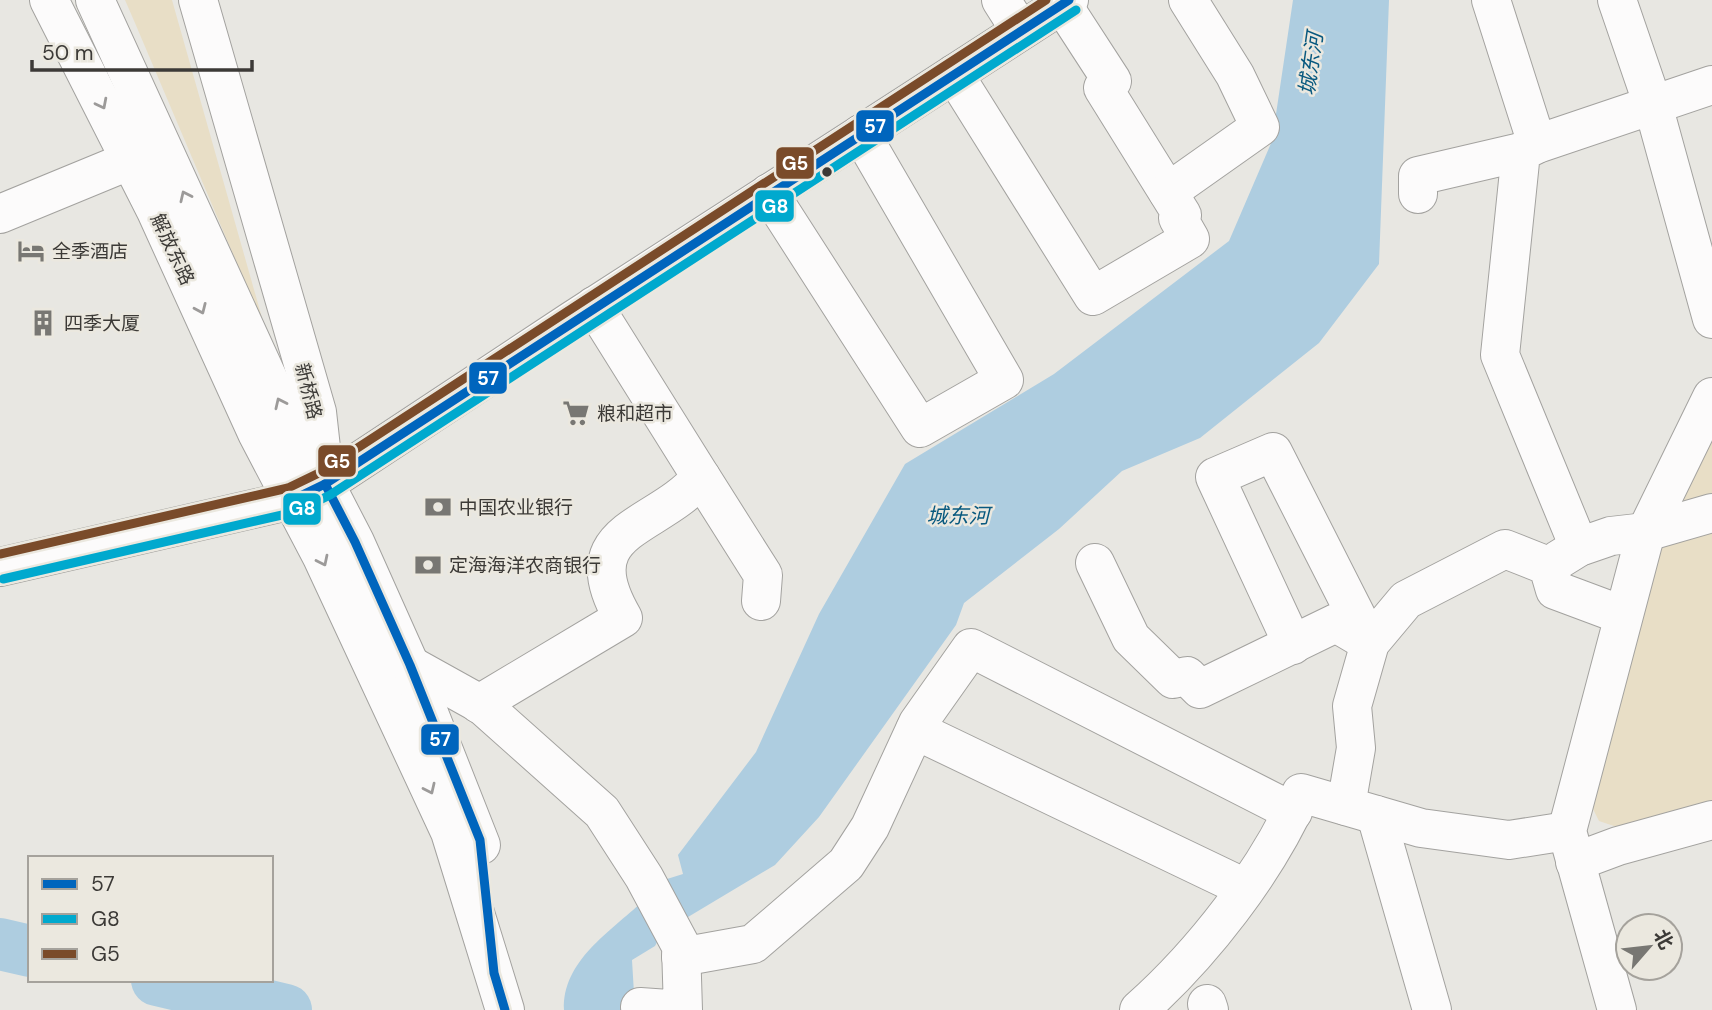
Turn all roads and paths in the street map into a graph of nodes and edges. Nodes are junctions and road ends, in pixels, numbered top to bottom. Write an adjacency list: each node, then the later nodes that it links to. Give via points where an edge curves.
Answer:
1 (49, 0): 14 (street, 解放东路, one-way to 14)
2 (95, 0): 23 (street, one-way to 2, via 288,422)
3 (198, 0): 23 (street, 新桥路, via 317,412)
4 (1188, 0): 15 (street, via 1235,75 1260,127)
5 (1492, 0): 13 (street)
6 (1617, 0): 11 (street)
7 (1066, 2): 8 (street); 15 (street, via 1112,81 1103,88)
8 (1011, 15): 9 (street)
9 (954, 74): 12 (street); 15 (street, via 1093,296 1190,239)
10 (1712, 85): 11 (street)
11 (1653, 105): 13 (street); 20 (street)
12 (861, 134): 16 (street); 16 (street, via 1004,380 920,428)
13 (1529, 148): 17 (street, via 1418,176); 26 (street, via 1500,355)
14 (131, 160): 18 (street); 23 (street, 解放东路, one-way to 23, via 257,433)
15 (1168, 192)
16 (769, 193): 19 (street)
17 (1418, 194)
18 (0, 214)
19 (594, 306): 22 (street); 23 (street)
20 (1712, 319)
21 (1712, 397): 25 (street)
22 (701, 477): 29 (street, via 763,575); 34 (street, via 690,491 615,541 607,556 610,594 623,618)
23 (309, 492): 28 (street); 33 (street, 新桥路, via 355,542); 42 (street, 新桥路, one-way to 42, via 450,832)
24 (1712, 513): 25 (street)
25 (1646, 532): 26 (street, via 1611,537); 30 (street)
26 (1563, 556): 30 (street, via 1555,590); 31 (street, via 1505,549 1406,600)
27 (1095, 563): 32 (street, via 1132,638 1173,679 1187,676 1200,689)
28 (0, 567)
29 (761, 601)
30 (1622, 615): 39 (street)
31 (1370, 643): 32 (street, via 1336,623); 32 (street, via 1273,452 1215,477); 37 (street, via 1352,706)
32 (1293, 645)
33 (410, 665): 34 (street); 42 (street, 新桥路, via 480,840)
34 (479, 704): 41 (street, via 602,812 644,877)
35 (915, 730): 36 (street, via 971,648); 40 (street); 41 (street, via 870,827 846,864 753,944)
36 (1293, 811): 37 (street, via 1301,793); 40 (street)
37 (1361, 811): 39 (street, via 1421,828); 46 (street)
38 (1712, 820): 39 (street)
39 (1571, 846): 47 (street)
40 (1245, 888): 45 (street, via 1172,981)
41 (681, 951): 44 (street, via 683,1010)
42 (494, 973): 43 (street, 新桥路)
43 (505, 1010)
44 (640, 1010)
45 (1139, 1010)
46 (1432, 1010)
47 (1617, 1010)

